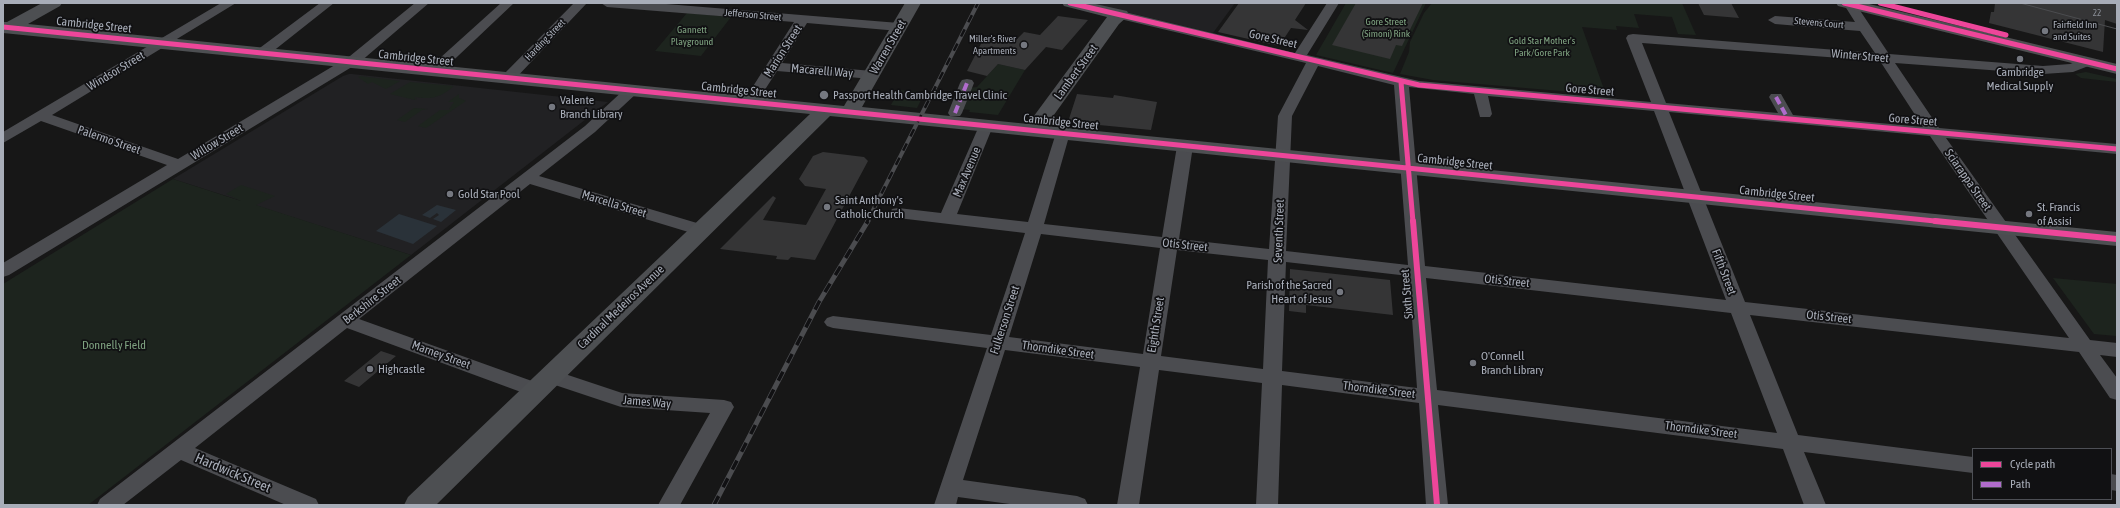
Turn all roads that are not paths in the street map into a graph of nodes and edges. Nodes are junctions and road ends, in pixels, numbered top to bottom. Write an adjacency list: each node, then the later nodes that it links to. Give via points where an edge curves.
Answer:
1 (54, 3): 18 (main road)
2 (230, 3): 20 (street, Windsor Street)
3 (328, 3): 21 (street)
4 (423, 3): 25 (street, Willow Street)
5 (508, 3): 30 (street)
6 (581, 3): 32 (street, Harding Street)
7 (607, 3): 14 (street, Jefferson Street)
8 (913, 3): 17 (main road, Warren Street)
9 (1070, 3): 13 (main road, Gore Street)
10 (1333, 3): 22 (street)
11 (1880, 3): 27 (highway)
12 (1847, 4): 16 (street, Sciarappa Street); 26 (highway)
13 (1121, 15): 22 (street, Gore Street); 47 (main road, Lambert Street, via 1113,20)
14 (803, 19): 17 (street, Jefferson Street); 28 (street, Marion Street)
15 (1775, 20): 16 (street, Stevens Court)
16 (1863, 27): 23 (street, Sciarappa Street)
17 (899, 28): 31 (main road, Warren Street)
18 (6, 29): 20 (main road, Cambridge Street)
19 (1633, 38): 23 (street, Winter Street); 39 (street, Fifth Street)
20 (163, 43): 21 (main road, Cambridge Street); 44 (street, Windsor Street)
21 (262, 53): 25 (main road, Cambridge Street)
22 (1299, 57): 24 (street, Gore Street)
23 (1884, 58): 26 (street, Winter Street, via 2049,70 2073,68); 49 (street, Sciarappa Street)
24 (1314, 61): 33 (street, Gore Street); 53 (street, Seventh Street, via 1285,116)
25 (350, 62): 30 (main road, Cambridge Street); 54 (street, Willow Street)
26 (2086, 62): 29 (highway)
27 (2117, 62)
28 (773, 66): 31 (street, Macarelli Way); 38 (street, Marion Street)
29 (2117, 69)
30 (435, 70): 32 (main road, Cambridge Street)
31 (872, 75): 41 (main road, Warren Street)
32 (508, 78): 35 (main road, Cambridge Street)
33 (1401, 82): 36 (street, Gore Street); 55 (street, Sixth Street)
34 (967, 83): 42 (street)
35 (632, 90): 38 (main road, Cambridge Street); 56 (street, Berkshire Street, via 590,129)
36 (1480, 91): 39 (street, Gore Street); 43 (street)
37 (1776, 97): 45 (street)
38 (750, 102): 40 (main road, Cambridge Street)
39 (1660, 108): 45 (street, Gore Street); 57 (street, Fifth Street)
40 (825, 110): 41 (main road, Cambridge Street); 62 (main road, Cardinal Medeiros Avenue)
41 (850, 112): 46 (main road, Cambridge Street)
42 (955, 113)
43 (1485, 114)
44 (40, 116): 50 (street, Windsor Street); 54 (street, Palermo Street)
45 (1788, 119): 49 (street, Gore Street)
46 (986, 126): 47 (main road, Cambridge Street); 59 (street, Max Avenue)
47 (1033, 130): 48 (main road, Cambridge Street)
48 (1063, 133): 51 (main road, Cambridge Street); 61 (street, Fulkerson Street)
49 (1935, 133): 52 (street, Gore Street); 60 (street, Sciarappa Street)
50 (3, 138)
51 (1185, 146): 53 (main road, Cambridge Street); 64 (street, Eighth Street)
52 (2117, 149)
53 (1282, 155): 55 (main road, Cambridge Street); 65 (street, Seventh Street)
54 (179, 164): 66 (street, Willow Street)
55 (1407, 168): 57 (main road, Cambridge Street); 67 (street, Sixth Street)
56 (528, 178): 62 (street, Marcella Street); 69 (street, Berkshire Street)
57 (1694, 196): 60 (main road, Cambridge Street); 68 (street, Fifth Street)
58 (898, 213): 59 (street, Otis Street)
59 (947, 218): 61 (street, Otis Street)
60 (2000, 227): 63 (main road, Cambridge Street); 72 (street, Sciarappa Street)
61 (1035, 228): 64 (street, Otis Street); 71 (street, Fulkerson Street)
62 (701, 230): 76 (main road, Cardinal Medeiros Avenue)
63 (2117, 239)
64 (1170, 243): 65 (street, Otis Street); 74 (street, Eighth Street)
65 (1278, 256): 67 (street, Otis Street); 75 (street, Seventh Street)
66 (3, 271)
67 (1416, 271): 68 (street, Otis Street); 78 (street, Sixth Street)
68 (1737, 307): 72 (street, Otis Street); 79 (street, Fifth Street)
69 (344, 321): 76 (street, Marney Street); 80 (street, Berkshire Street)
70 (833, 322): 71 (street, Thorndike Street)
71 (998, 342): 74 (street, Thorndike Street); 82 (street, Fulkerson Street)
72 (2083, 346): 73 (street, Otis Street); 77 (street, Sciarappa Street)
73 (2117, 350)
74 (1151, 362): 75 (street, Thorndike Street); 88 (street, Eighth Street)
75 (1273, 377): 78 (street, Thorndike Street); 89 (street, Seventh Street)
76 (543, 383): 85 (main road, Cardinal Medeiros Avenue); 86 (street, James Way, via 621,400 724,407)
77 (2117, 393)
78 (1427, 396): 79 (street, Thorndike Street); 90 (street, Sixth Street)
79 (1791, 442): 81 (street, Thorndike Street); 91 (street, Fifth Street)
80 (179, 450): 83 (street, Berkshire Street); 84 (street, Hardwick Street)
81 (1972, 465)
82 (948, 496): 87 (street)
83 (108, 505)
84 (308, 505)
85 (418, 505)
86 (669, 505)
87 (1077, 505)
88 (1128, 505)
89 (1267, 505)
90 (1437, 505)
91 (1815, 505)

